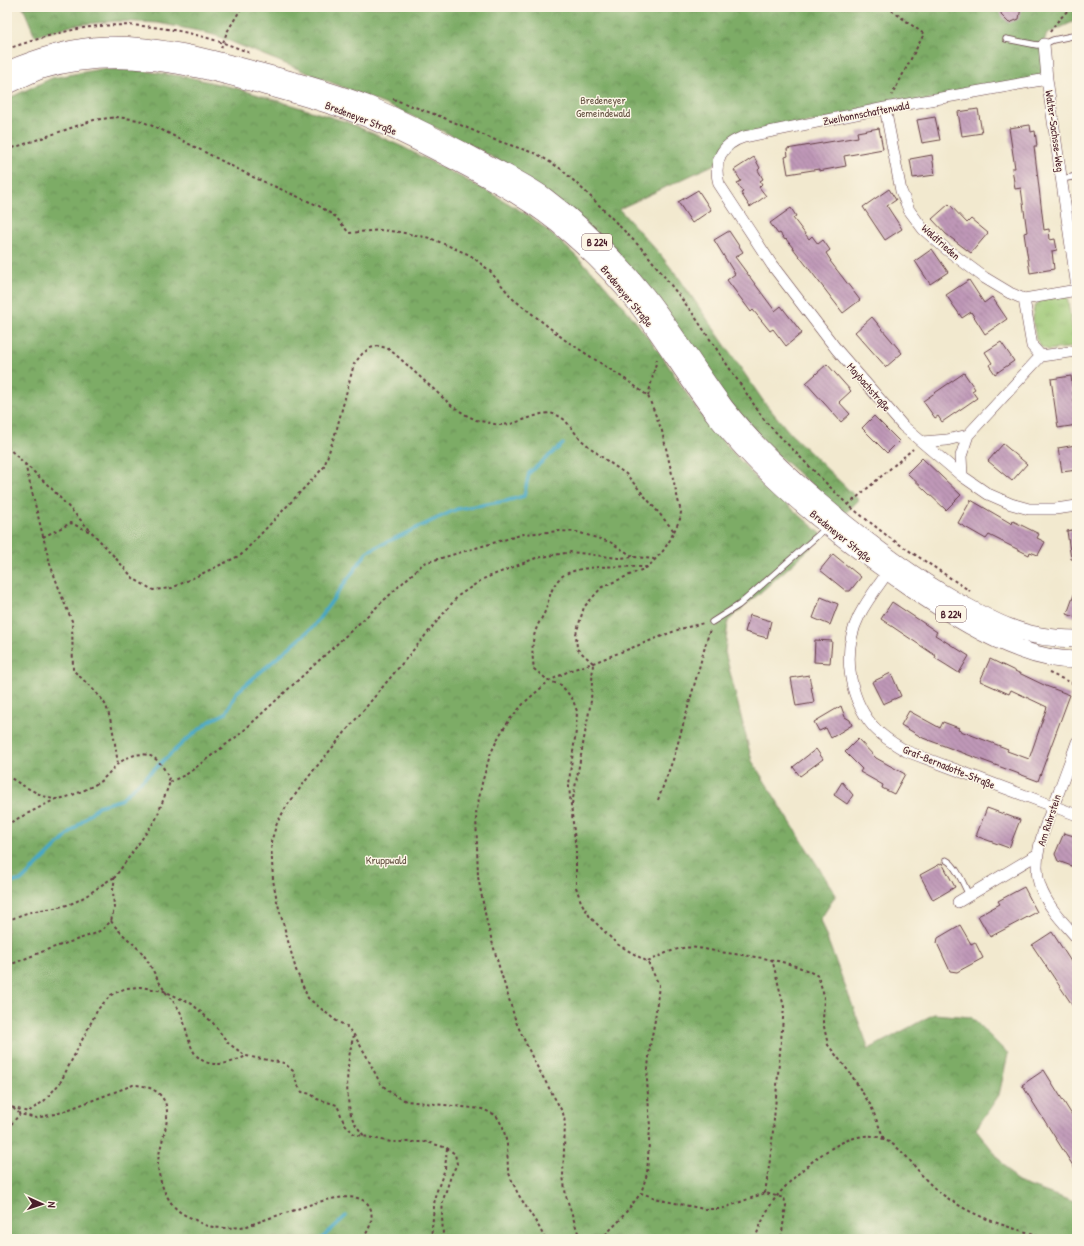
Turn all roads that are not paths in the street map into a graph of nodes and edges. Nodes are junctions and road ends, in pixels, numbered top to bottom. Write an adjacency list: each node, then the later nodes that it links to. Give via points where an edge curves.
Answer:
1 (1077, 35): 3 (lane)
2 (1006, 38): 3 (lane, via 1037,45)
3 (1044, 44): 5 (street, Walter-Sachsse-Weg)
4 (7, 70): 23 (main road, Bredeneyer Straße / B 224, via 35,58 105,45 174,51 298,82 366,104 418,127 499,170 546,197 615,259 648,297 725,406 753,439 790,477 848,526 937,590 1007,627 1056,639)
5 (1048, 79): 7 (street, Zweihonnschaftenwald); 9 (street, Walter-Sachsse-Weg)
6 (7, 86): 20 (main road, Bredeneyer Straße / B 224, via 38,71 70,63 138,60 180,66 242,79 361,116 499,184 537,208 604,267 636,304 714,415 744,450)
7 (885, 108): 10 (street, Zweihonnschaftenwald, via 733,141 718,159 716,173); 13 (street, Waldfrieden, via 901,191 909,210 923,229 946,249 985,278)
8 (1077, 176): 9 (lane)
9 (1062, 179): 11 (street, Walter-Sachsse-Weg)
10 (719, 184): 17 (street, Maybachstraße, via 772,265 838,350 903,426)
11 (1074, 242): 12 (street, Walter-Sachsse-Weg)
12 (1077, 289): 13 (street)
13 (1024, 299): 15 (street, via 1032,346)
14 (1077, 351): 15 (street)
15 (1041, 356): 16 (street)
16 (968, 435): 17 (street); 18 (street, via 961,456)
17 (922, 442): 18 (street, Maybachstraße)
18 (962, 476): 19 (street, Maybachstraße, via 988,494 1029,509)
19 (1077, 506)
20 (828, 526): 21 (main road, Bredeneyer Straße / B 224); 22 (lane, via 739,605)
21 (888, 572): 24 (main road, Bredeneyer Straße / B 224, via 930,601 999,640 1043,656); 26 (street, Graf-Bernadotte-Straße, via 858,616 850,646 850,677 863,712 890,742 906,751)
22 (712, 622)
23 (1077, 639)
24 (1077, 660)
25 (1077, 742): 26 (street, Am Ruhrstein)
26 (1053, 806): 27 (street, Graf-Bernadotte-Straße); 28 (street, Am Ruhrstein)
27 (1077, 815)
28 (1038, 854): 30 (street, Am Ruhrstein); 32 (street, Am Ruhrstein, via 1040,885 1047,900)
29 (946, 860): 30 (lane, via 953,866)
30 (969, 895): 31 (street, Am Ruhrstein)
31 (958, 902)
32 (1077, 938)

